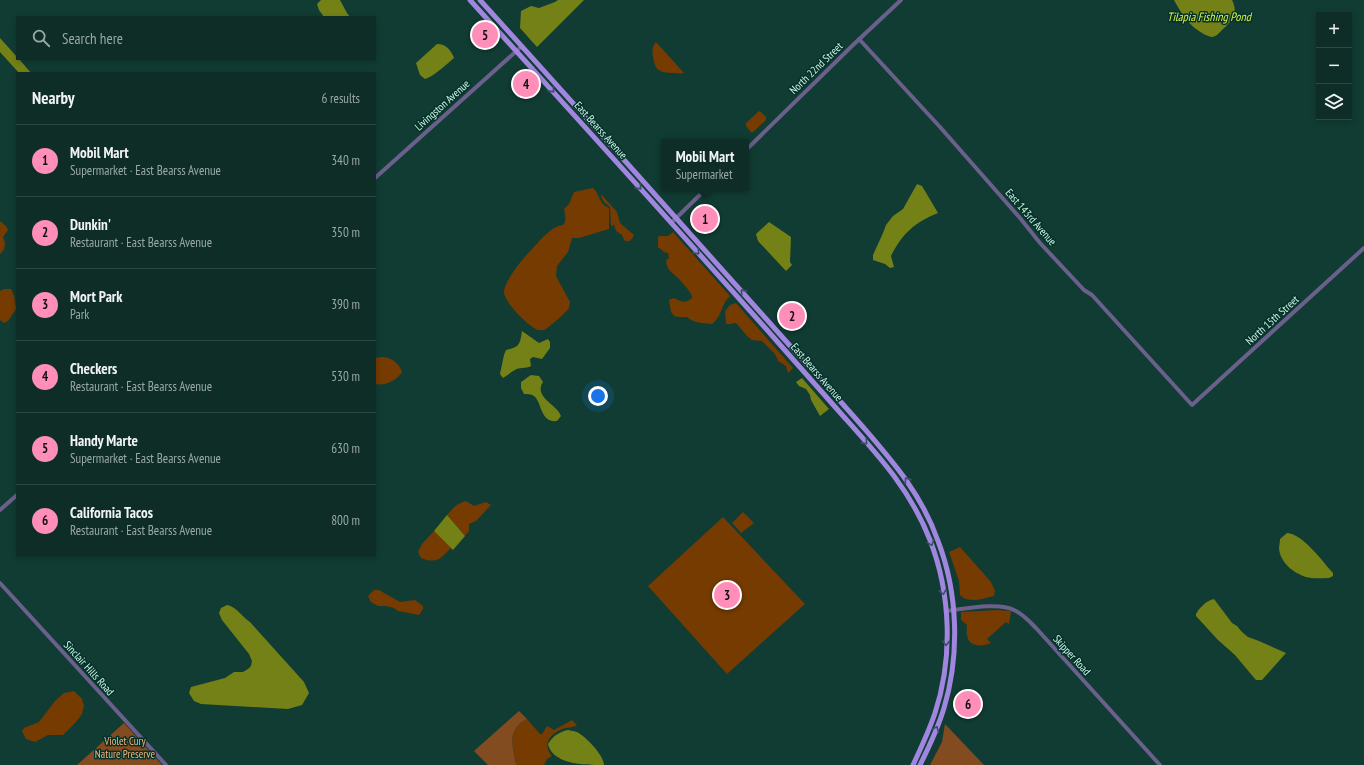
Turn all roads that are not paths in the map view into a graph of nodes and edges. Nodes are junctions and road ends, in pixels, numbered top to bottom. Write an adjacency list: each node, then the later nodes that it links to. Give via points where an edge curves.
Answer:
1 (470, 0): 6 (main road, East Bearss Avenue)
2 (480, 0): 5 (main road, East Bearss Avenue)
3 (900, 0): 4 (street, North 22nd Street)
4 (859, 39): 7 (street, North 22nd Street); 15 (street, East 143rd Avenue, via 955,144 1040,243 1084,290 1092,295)
5 (522, 46): 6 (street, Livingston Avenue); 10 (main road, East Bearss Avenue)
6 (516, 51): 8 (street, Livingston Avenue); 11 (main road, East Bearss Avenue, one-way to 11)
7 (749, 147)
8 (376, 177)
9 (704, 191): 10 (street)
10 (677, 218): 11 (street); 13 (main road, East Bearss Avenue, one-way to 10)
11 (672, 223): 14 (main road, East Bearss Avenue, one-way to 14)
12 (1364, 248): 15 (street, North 15th Street)
13 (755, 306): 14 (main road); 16 (main road, East Bearss Avenue)
14 (749, 310): 17 (main road, East Bearss Avenue)
15 (1192, 405)
16 (856, 420): 17 (main road); 18 (main road, East Bearss Avenue, one-way to 16, via 896,466)
17 (851, 424): 20 (main road, East Bearss Avenue, one-way to 20, via 891,471)
18 (916, 495): 20 (main road); 23 (main road, East Bearss Avenue, via 942,551 950,581)
19 (16, 496): 21 (street)
20 (909, 498): 24 (main road, East Bearss Avenue, one-way to 24, via 923,523 936,558)
21 (0, 510)
22 (0, 583): 25 (street, Sinclair Hills Road)
23 (953, 610): 24 (street, Skipper Road); 27 (main road, East Bearss Avenue, one-way to 23, via 939,723 948,694 954,644); 28 (street, Skipper Road, via 998,606 1022,614)
24 (946, 611): 26 (main road, East Bearss Avenue, one-way to 26, via 947,641 941,687 933,717)
25 (166, 765)
26 (912, 765)
27 (920, 765)
28 (1160, 765)

